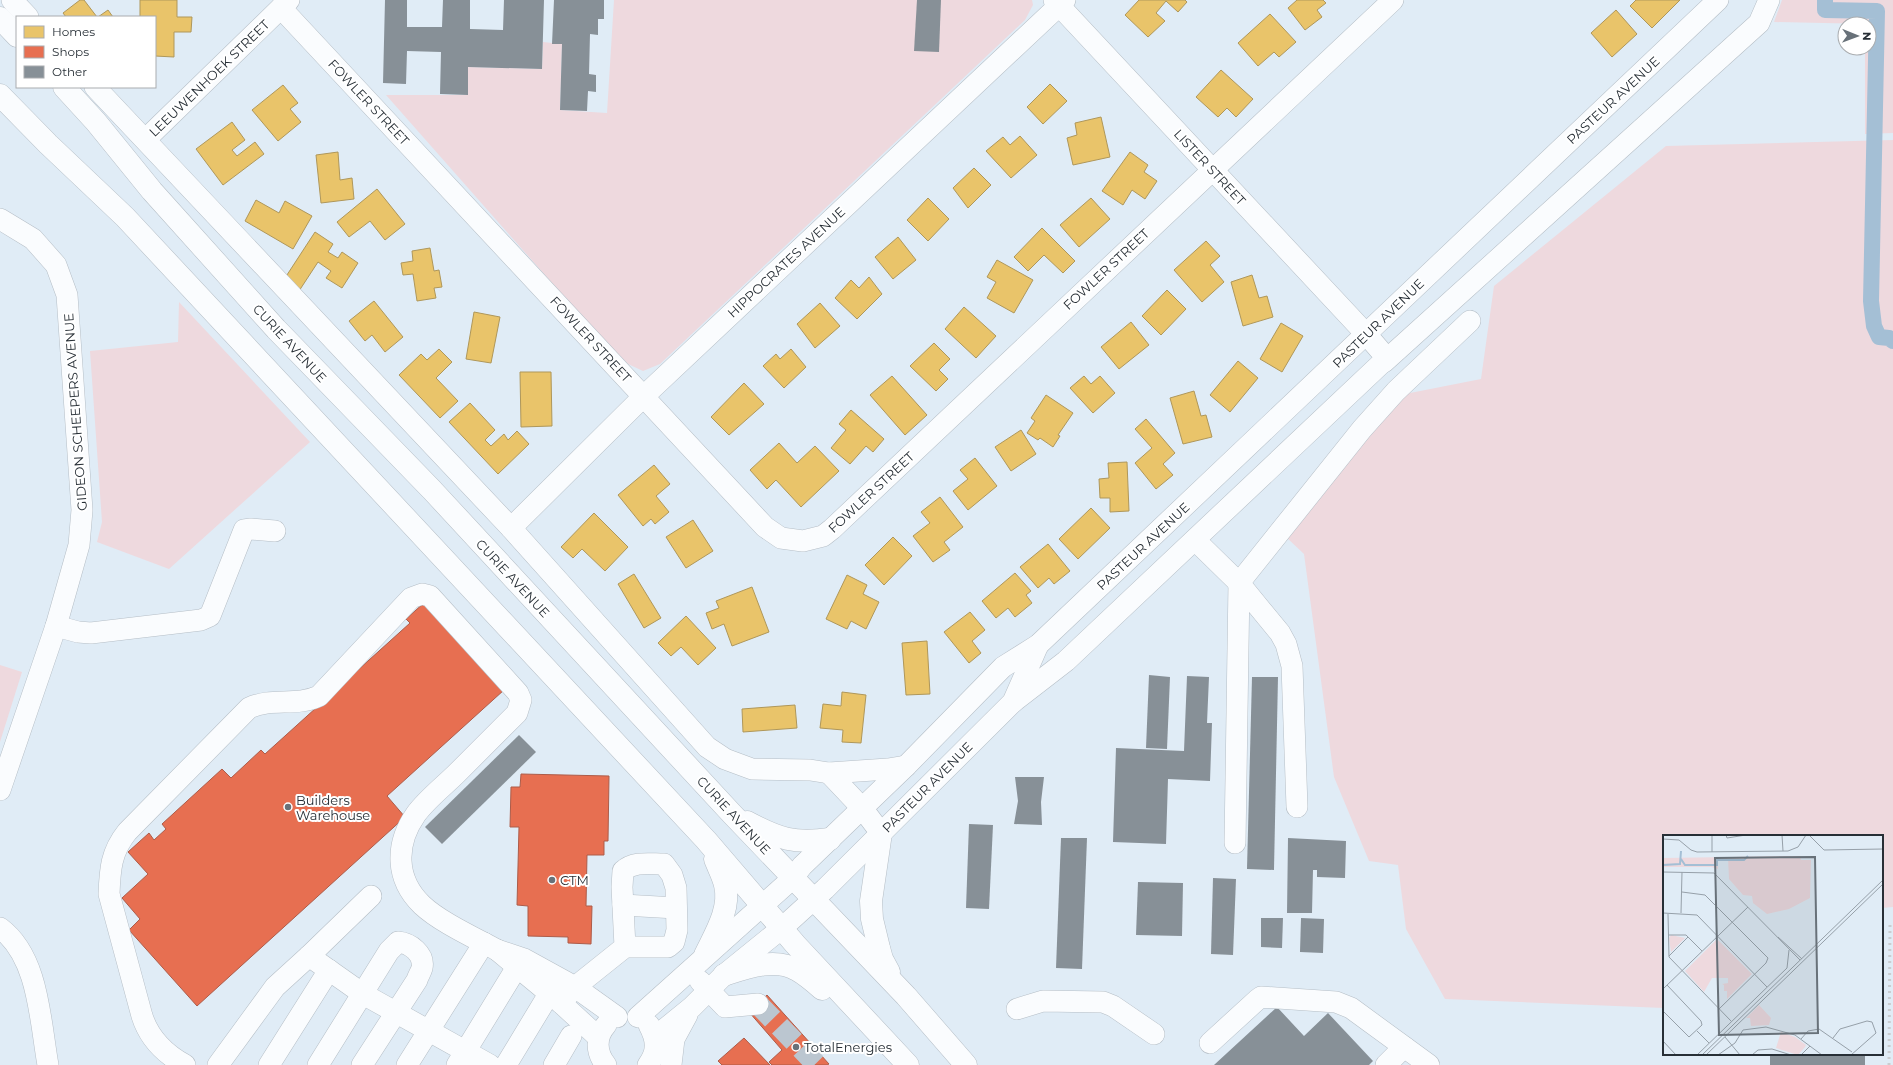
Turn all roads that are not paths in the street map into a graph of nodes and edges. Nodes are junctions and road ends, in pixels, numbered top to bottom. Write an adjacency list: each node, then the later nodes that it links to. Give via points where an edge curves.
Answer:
1 (12, 0): 7 (street)
2 (1393, 0): 14 (street, FOWLER STREET)
3 (1718, 0): 17 (street, PASTEUR AVENUE)
4 (1769, 0): 18 (street, via 1758,23)
5 (1059, 2): 14 (street, LISTER STREET); 19 (street, HIPPOCRATES AVENUE)
6 (285, 4): 12 (street, LEEUWENHOEK STREET); 19 (street, FOWLER STREET)
7 (27, 16)
8 (65, 88): 32 (main road, CURIE AVENUE, via 152,191 276,330 432,490)
9 (96, 88): 12 (street)
10 (0, 95): 13 (main road)
11 (0, 117): 13 (main road)
12 (146, 139): 20 (street, via 174,172)
13 (48, 144): 35 (main road, via 131,223)
14 (1214, 170): 17 (street, LISTER STREET); 19 (street, FOWLER STREET, via 823,536 796,541 782,538 772,532)
15 (0, 219): 24 (street, GIDEON SCHEEPERS AVENUE, via 33,239 56,265 67,295 82,510 79,546)
16 (1470, 320): 23 (street, via 1396,391 1362,429)
17 (1366, 334): 18 (street, LISTER STREET, via 1385,356); 25 (street, PASTEUR AVENUE)
18 (1384, 362): 22 (street)
19 (644, 396): 20 (street, HIPPOCRATES AVENUE)
20 (511, 528): 28 (street, via 707,747 735,764 752,769 810,770)
21 (275, 531): 24 (street, via 251,528 244,530 210,616 201,620 91,633)
22 (1195, 540): 23 (street); 26 (street, via 1066,661)
23 (1239, 583): 30 (street, via 1280,633 1292,666); 36 (street)
24 (56, 626): 29 (street, GIDEON SCHEEPERS AVENUE)
25 (1038, 645): 26 (street, PASTEUR AVENUE); 27 (street, PASTEUR AVENUE, via 1003,668)
26 (1013, 702): 33 (street, PASTEUR AVENUE)
27 (906, 766): 28 (street); 31 (street, PASTEUR AVENUE)
28 (828, 773): 31 (street)
29 (0, 790)
30 (1297, 807)
31 (862, 808): 33 (street); 34 (street, PASTEUR AVENUE)
32 (732, 814): 34 (main road, via 763,830 794,841 810,842); 37 (main road, CURIE AVENUE)
33 (881, 833): 39 (street, PASTEUR AVENUE); 55 (main road, via 871,889 872,919 882,959)
34 (830, 838): 37 (street, PASTEUR AVENUE)
35 (706, 840): 41 (main road); 48 (main road, via 723,878 726,893 725,909)
36 (1235, 843)
37 (793, 878): 39 (main road, CURIE AVENUE); 41 (street, PASTEUR AVENUE)
38 (371, 896): 47 (street)
39 (813, 898): 44 (street, PASTEUR AVENUE); 55 (main road, CURIE AVENUE)
40 (623, 905): 42 (street); 42 (street, via 623,871 634,864 664,864 672,875 676,888); 46 (street)
41 (762, 905): 44 (main road); 48 (street, PASTEUR AVENUE)
42 (676, 908): 46 (street, via 677,930 674,942 668,947)
43 (0, 928): 72 (street, via 8,934 23,955 33,976)
44 (782, 928): 51 (street, PASTEUR AVENUE); 67 (main road)
45 (491, 947): 49 (street); 52 (street, via 524,959); 63 (street); 73 (street, via 422,905 406,885 402,875 402,841 417,814 517,713 521,700 518,693 430,596 419,594 412,598 320,696 304,702 267,702 249,708 127,832 116,848 110,874 109,894 145,1026 156,1043)
46 (625, 947): 52 (street)
47 (309, 956): 50 (street); 74 (street, via 275,987)
48 (698, 963): 53 (street); 62 (street, PASTEUR AVENUE)
49 (518, 967): 56 (street); 71 (street)
50 (329, 970): 54 (street); 75 (street)
51 (724, 975): 53 (street, PASTEUR AVENUE); 67 (main road, via 751,966 792,967 805,974 848,1013)
52 (574, 987): 56 (street); 61 (street)
53 (709, 990): 57 (street, via 725,1007); 58 (street, PASTEUR AVENUE)
54 (363, 994): 60 (street); 60 (street, via 389,951 398,942 405,942 416,949 422,959 422,967); 76 (street)
55 (906, 996): 85 (main road, CURIE AVENUE)
56 (555, 999): 70 (street); 80 (street)
57 (758, 1004)
58 (692, 1008): 69 (street); 83 (street, via 674,1039)
59 (1018, 1009): 64 (street, via 1043,1001 1103,1002)
60 (396, 1012): 63 (street); 77 (street)
61 (617, 1017): 62 (street); 70 (street, via 602,1029)
62 (638, 1017): 69 (street, via 649,1025)
63 (430, 1030): 71 (street); 78 (street)
64 (1154, 1034)
65 (571, 1036): 81 (street)
66 (1210, 1043): 68 (street, via 1263,997 1345,1004)
67 (892, 1047): 84 (main road)
68 (1404, 1047): 86 (street); 87 (street)
69 (653, 1050): 82 (street)
70 (601, 1056)
71 (462, 1058): 79 (street)
72 (48, 1065)
73 (185, 1065)
74 (218, 1065)
75 (269, 1065)
76 (318, 1065)
77 (362, 1065)
78 (407, 1065)
79 (490, 1065)
80 (506, 1065)
81 (554, 1065)
82 (668, 1065)
83 (671, 1065)
84 (908, 1065)
85 (966, 1065)
86 (1386, 1065)
87 (1429, 1065)

